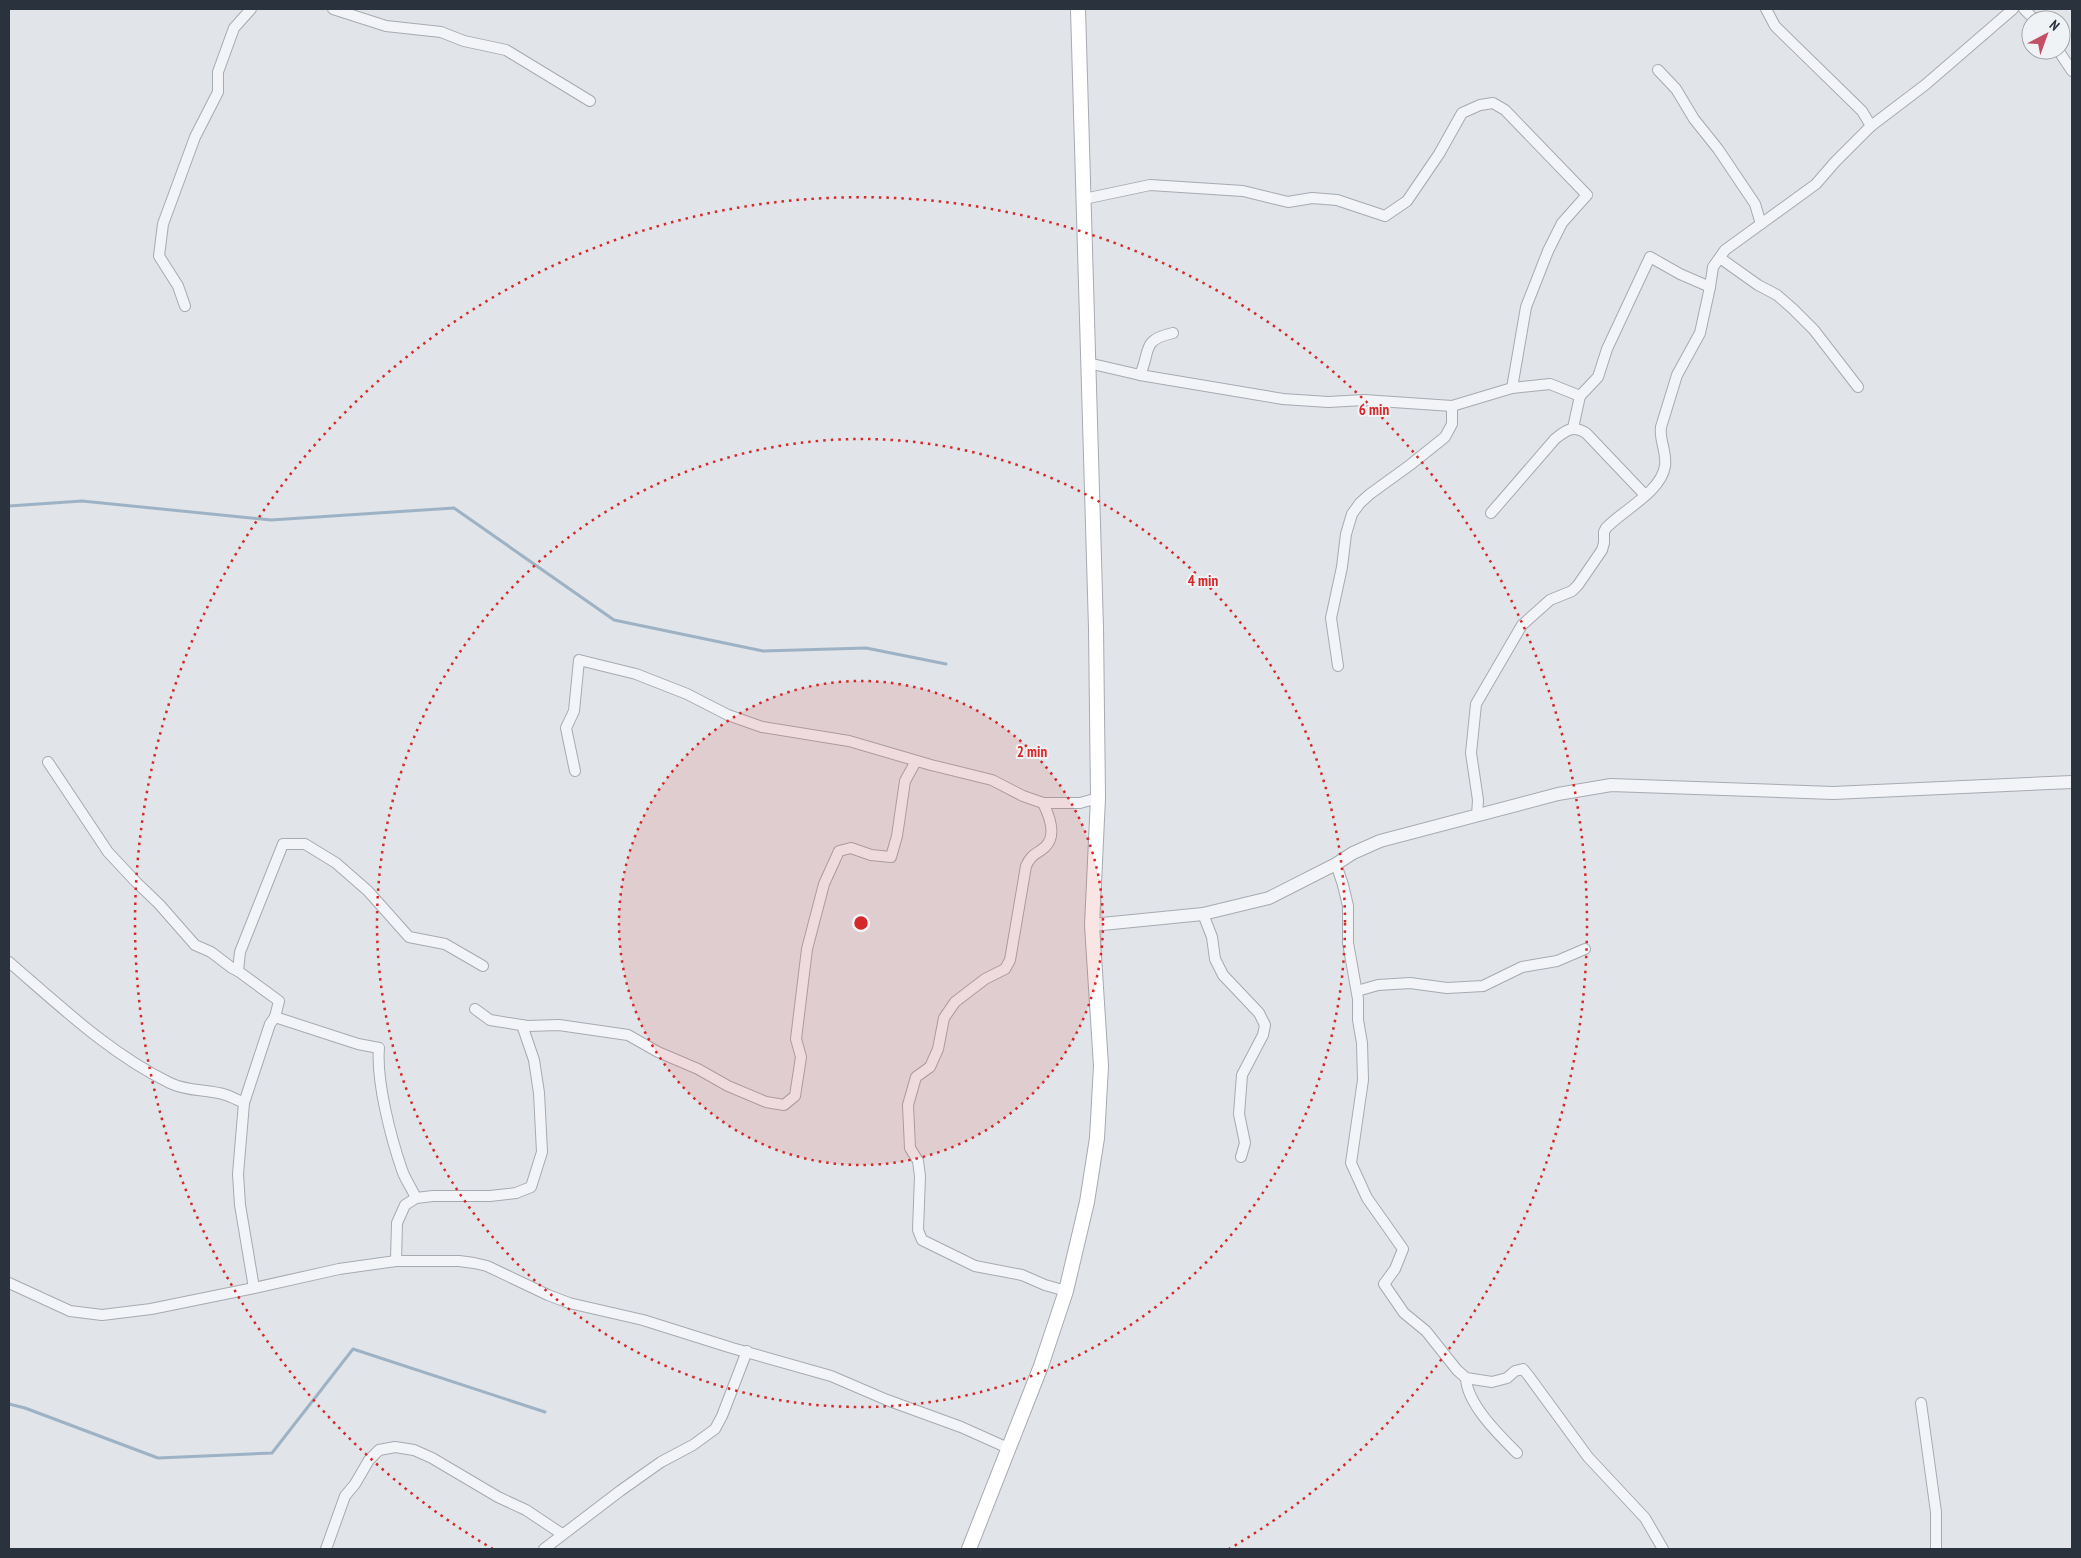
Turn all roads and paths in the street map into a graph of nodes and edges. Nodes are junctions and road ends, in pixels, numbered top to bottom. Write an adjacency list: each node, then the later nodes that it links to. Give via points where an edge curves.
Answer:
1 (251, 9): 15 (street, via 234,28 218,72 218,92 194,137 163,224 159,256 178,286)
2 (333, 9): 9 (street, via 386,26 440,32 506,50)
3 (1078, 9): 11 (main road)
4 (1766, 9): 10 (street, via 1774,26 1862,111)
5 (2013, 9): 10 (street)
6 (2065, 60): 8 (street)
7 (1658, 70): 12 (street, via 1676,89 1755,204)
8 (2072, 71)
9 (590, 101)
10 (1872, 126): 12 (street, via 1816,184)
11 (1084, 199): 17 (main road); 19 (street, via 1150,185 1243,191 1288,202 1312,198 1337,200 1385,216 1407,201 1462,113 1493,103 1512,117 1586,195 1562,223 1526,307)
12 (1761, 224): 13 (street, via 1725,250)
13 (1720, 258): 14 (street, via 1713,267); 20 (street, via 1793,309 1814,330)
14 (1710, 287): 21 (street, via 1650,257 1607,349 1598,377); 24 (street, via 1700,333 1677,375 1660,434 1665,468 1661,478)
15 (185, 306)
16 (1173, 333): 18 (street, via 1152,340)
17 (1088, 363): 18 (street); 31 (main road)
18 (1140, 375): 22 (street, via 1283,400 1364,400)
19 (1512, 388): 21 (street, via 1550,384); 22 (street)
20 (1858, 388)
21 (1580, 396): 23 (street)
22 (1452, 406): 26 (street, via 1452,424 1445,436 1370,494 1352,514 1331,618)
23 (1572, 428): 24 (street, via 1586,433); 25 (street, via 1555,439)
24 (1645, 495): 33 (street, via 1606,528 1602,550 1578,585 1545,603 1522,625 1476,704 1471,753 1478,800)
25 (1491, 513)
26 (1338, 666)
27 (916, 761): 29 (street, via 849,741 762,727 636,674 579,660 574,711 566,728); 32 (street, via 992,780); 44 (street, via 905,781 891,857 871,856 851,848 839,851 824,884 807,949 796,1039 801,1056 795,1096 784,1106 728,1086 628,1035 559,1025)
28 (48, 762): 40 (street, via 108,852 195,945)
29 (575, 771)
30 (2072, 782): 33 (street, via 1834,793 1611,785 1558,794)
31 (1098, 798): 32 (street, via 1080,803); 36 (main road)
32 (1044, 803): 51 (street, via 1052,832 1048,844 1032,855 1026,866 1010,960 1004,970 964,993 944,1018 938,1049 930,1067 916,1077 908,1105 910,1148 918,1161 920,1176 918,1230 922,1240 975,1266 1022,1275)
33 (1477, 816): 34 (street, via 1380,841)
34 (1336, 864): 35 (street, via 1269,898); 41 (street, via 1348,906 1348,943)
35 (1203, 914): 36 (street); 46 (street, via 1212,937 1215,960 1223,975 1259,1013 1265,1025 1242,1075 1239,1114 1245,1143)
36 (1092, 925): 51 (main road, via 1101,1066 1097,1138 1087,1202)
37 (1585, 948): 41 (street, via 1557,961 1522,967 1484,986 1447,988 1410,983 1378,985)
38 (9, 962): 45 (street, via 117,1051 145,1069 172,1084 226,1095)
39 (483, 966): 40 (street, via 445,944 409,937 368,891 336,863 305,844 283,844 240,952)
40 (238, 971): 43 (street, via 279,1001)
41 (1357, 991): 53 (street, via 1363,1080 1351,1163 1367,1198 1403,1248 1395,1269 1384,1284 1404,1313 1426,1330)
42 (475, 1009): 44 (street, via 490,1020)
43 (275, 1017): 45 (street); 47 (street, via 379,1048 378,1064 385,1106 402,1171)
44 (522, 1025): 47 (street, via 534,1060 539,1093 542,1152 532,1187 516,1193 490,1196)
45 (244, 1103): 50 (street, via 238,1174)
46 (1241, 1157)
47 (416, 1198): 48 (street, via 405,1205 397,1223)
48 (396, 1261): 50 (street, via 339,1269); 52 (street, via 459,1261 487,1266 569,1303 643,1320)
49 (9, 1284): 50 (street, via 70,1311 102,1315 151,1309)
50 (254, 1288)
51 (1066, 1291): 55 (main road, via 1041,1366)
52 (747, 1351): 55 (street, via 832,1376); 57 (street, via 715,1429 661,1462)
53 (1466, 1378): 56 (street, via 1466,1389 1478,1408); 61 (street, via 1492,1382 1523,1369 1588,1457 1645,1518)
54 (1921, 1403): 62 (street, via 1936,1512)
55 (1008, 1448): 60 (main road)
56 (1517, 1453)
57 (562, 1534): 58 (street, via 526,1510 432,1458 396,1447 380,1450 369,1460 345,1496); 59 (street)
58 (326, 1549)
59 (544, 1549)
60 (969, 1549)
61 (1663, 1549)
62 (1936, 1549)

